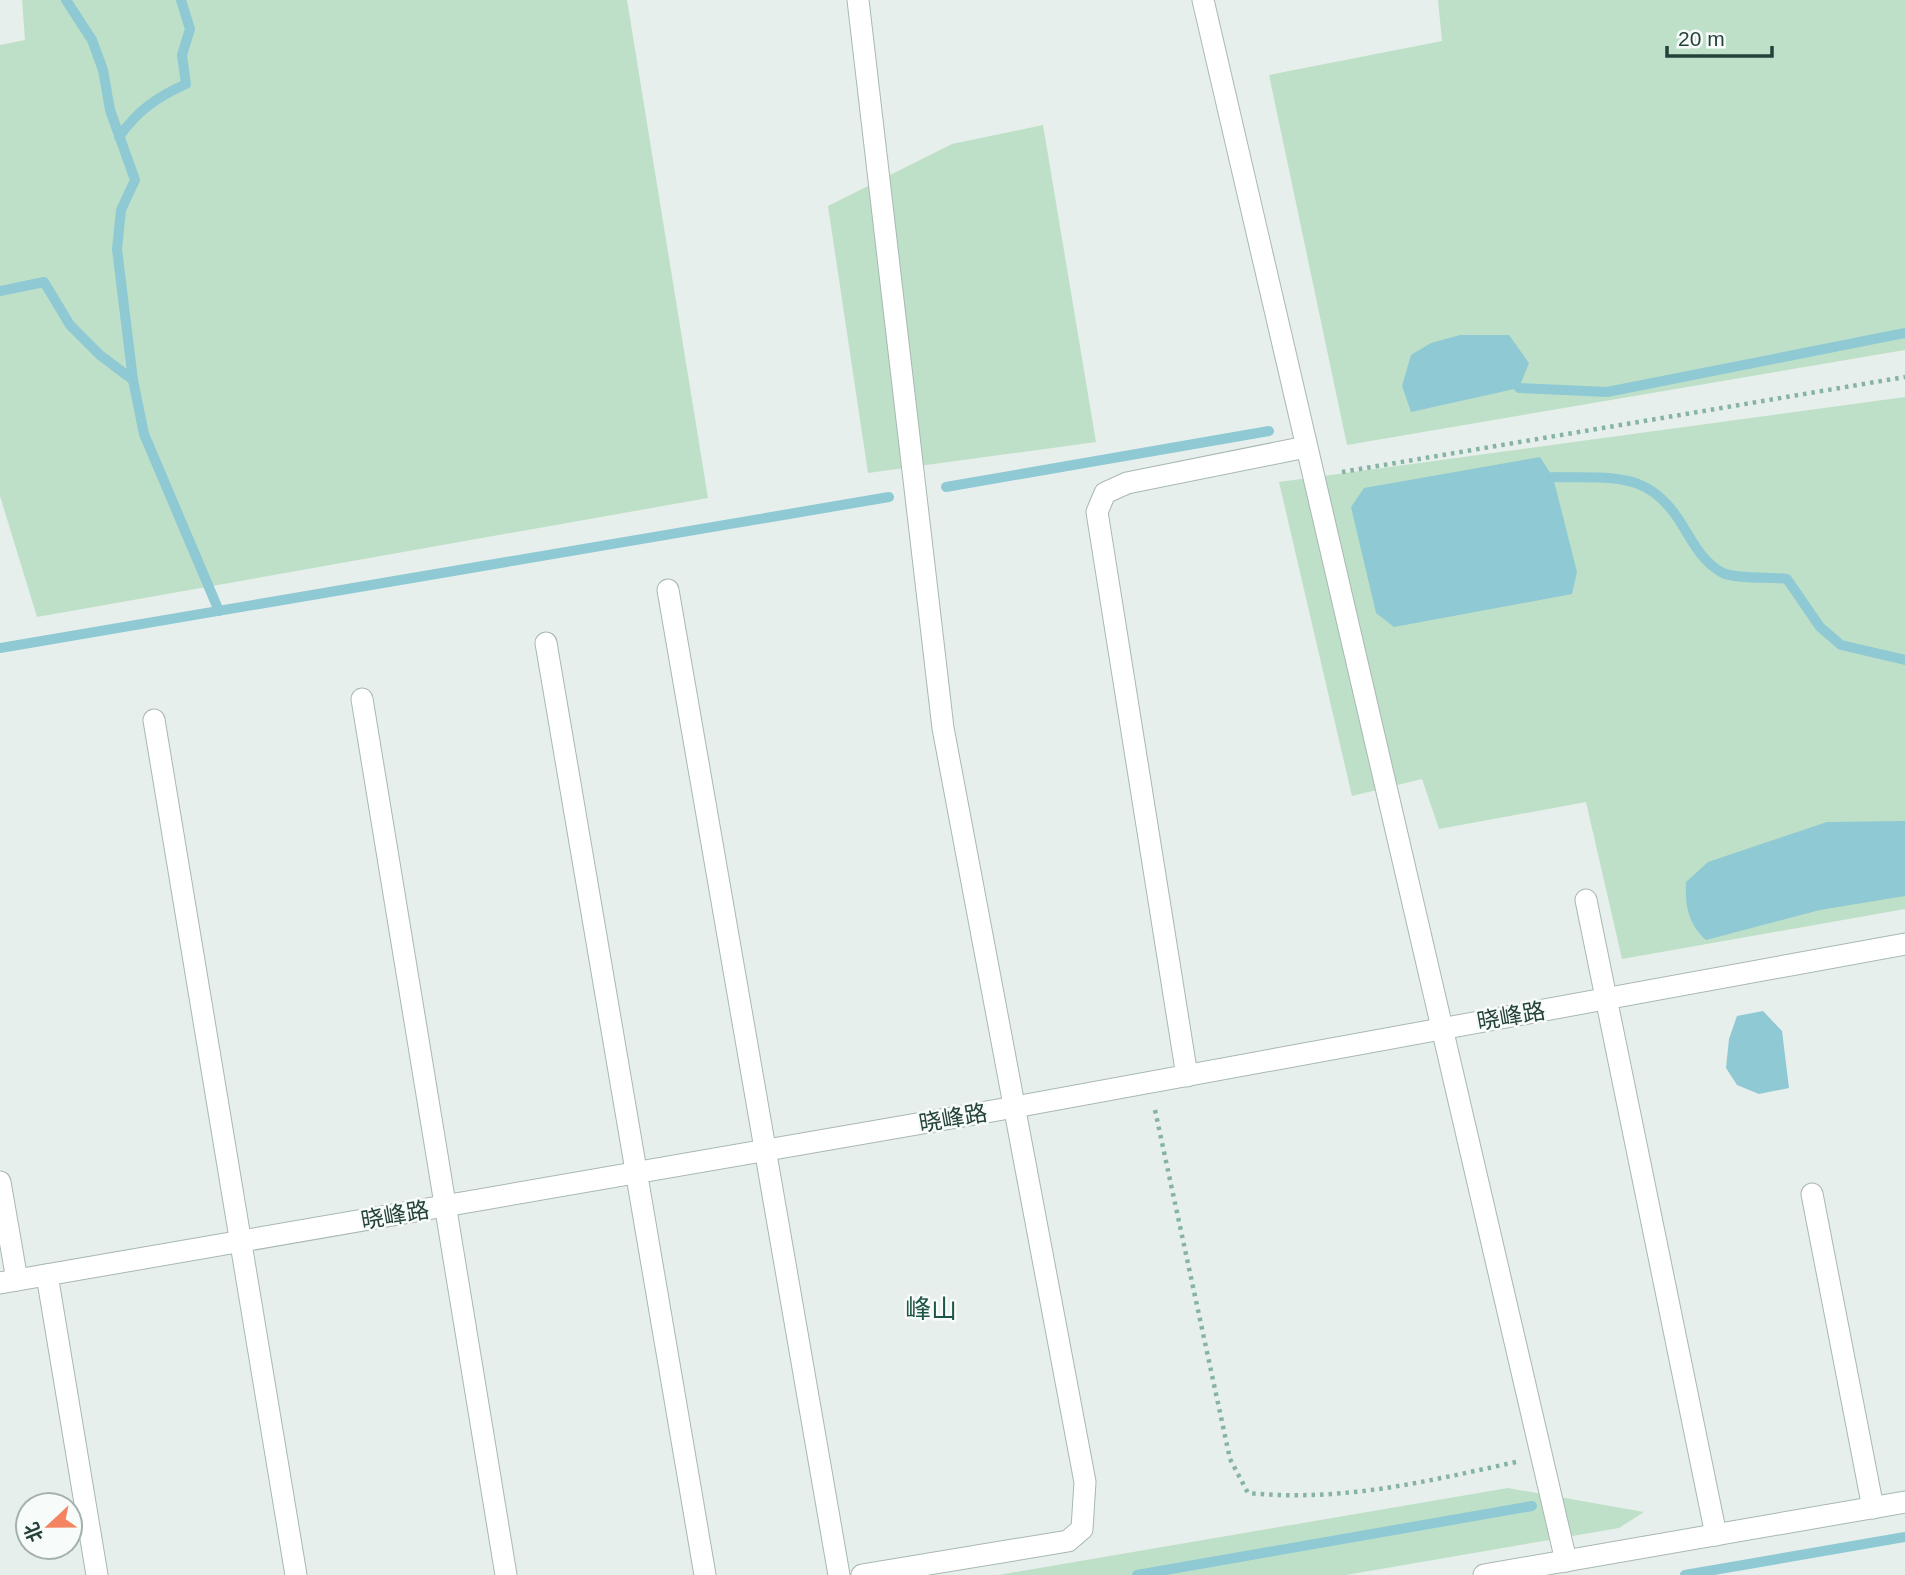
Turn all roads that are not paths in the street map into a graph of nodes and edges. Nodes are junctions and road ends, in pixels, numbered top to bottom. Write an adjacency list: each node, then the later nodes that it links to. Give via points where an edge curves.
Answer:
1 (858, 0): 13 (street, via 943,728)
2 (1203, 0): 3 (street)
3 (1306, 447): 11 (street); 12 (street, via 1127,483 1105,493 1097,512)
4 (668, 590): 14 (street)
5 (546, 643): 15 (street)
6 (362, 699): 18 (street)
7 (154, 720): 19 (street)
8 (1586, 900): 10 (street)
9 (1905, 944): 10 (street, 晓峰路)
10 (1606, 998): 11 (street, 晓峰路); 24 (street)
11 (1440, 1028): 12 (street, 晓峰路); 25 (street)
12 (1186, 1076): 13 (street, 晓峰路)
13 (1015, 1107): 14 (street, 晓峰路); 31 (street, via 1085,1482 1082,1529 1068,1541)
14 (765, 1150): 15 (street, 晓峰路); 30 (street)
15 (636, 1173): 18 (street, 晓峰路); 29 (street)
16 (0, 1182): 21 (street)
17 (1812, 1194): 23 (street)
18 (446, 1206): 19 (street, 晓峰路); 28 (street)
19 (240, 1241): 20 (street, 晓峰路); 27 (street)
20 (47, 1275): 21 (street, 晓峰路); 26 (street)
21 (9, 1281)
22 (1905, 1502): 23 (street)
23 (1873, 1508): 24 (street)
24 (1716, 1535): 25 (street)
25 (1566, 1561): 32 (street)
26 (97, 1575)
27 (296, 1575)
28 (506, 1575)
29 (705, 1575)
30 (839, 1575)
31 (862, 1575)
32 (1484, 1575)

